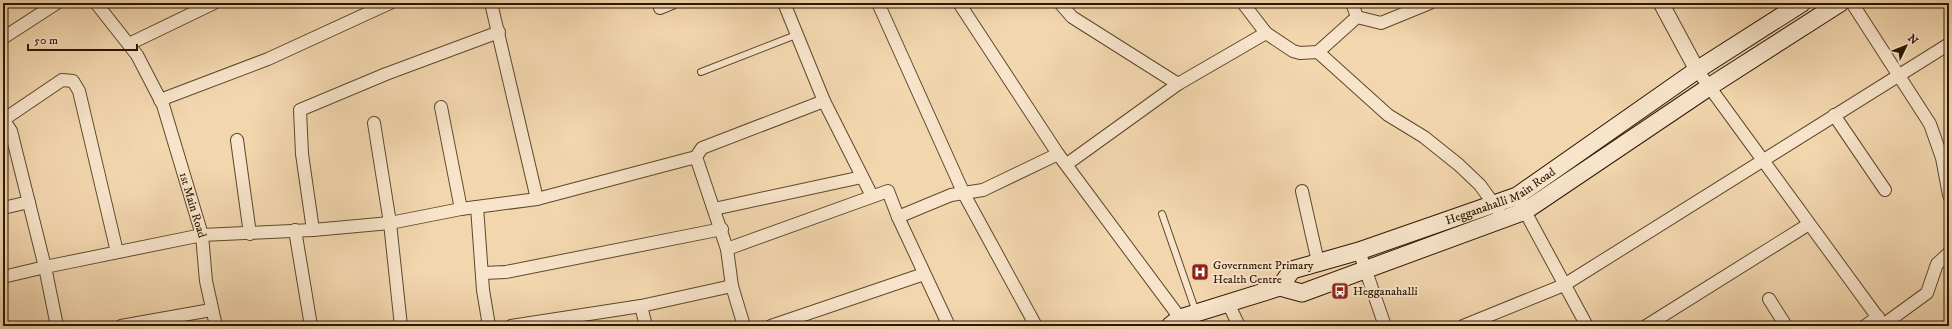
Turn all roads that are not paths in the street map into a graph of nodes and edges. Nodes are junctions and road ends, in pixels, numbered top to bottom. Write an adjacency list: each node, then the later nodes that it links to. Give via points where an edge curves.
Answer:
1 (57, 3): 23 (street)
2 (96, 3): 24 (street, 1st Main Road)
3 (214, 3): 24 (street)
4 (390, 3): 32 (street, via 268,59)
5 (491, 3): 20 (street)
6 (672, 3): 18 (street)
7 (784, 3): 22 (street)
8 (878, 3): 47 (street)
9 (959, 3): 39 (street)
10 (1060, 3): 30 (street, via 1072,17)
11 (1243, 3): 21 (street)
12 (1352, 3): 19 (street)
13 (1430, 3): 19 (street, via 1381,23)
14 (1661, 3): 27 (street)
15 (1802, 3): 27 (main road, Hegganahalli Main Road)
16 (1840, 3): 31 (main road)
17 (1852, 3): 29 (street)
18 (660, 8)
19 (1357, 17): 26 (street)
20 (499, 32): 51 (street); 66 (street, via 386,74 300,110 302,154)
21 (1266, 33): 26 (street, via 1293,52); 30 (street)
22 (796, 35): 28 (lane); 33 (street)
23 (3, 38)
24 (129, 44): 32 (street, 1st Main Road)
25 (1949, 44): 29 (street)
26 (1318, 52): 53 (street, via 1388,114 1424,137 1459,165 1480,185)
27 (1697, 70): 31 (street); 50 (main road, Hegganahalli Main Road)
28 (701, 72)
29 (1898, 75): 35 (street); 40 (street, via 1930,124)
30 (1178, 84): 43 (street)
31 (1708, 87): 42 (street); 58 (main road)
32 (160, 100): 68 (street, 1st Main Road)
33 (824, 101): 41 (street, via 702,148); 44 (street)
34 (441, 107): 56 (street)
35 (1834, 115): 42 (street); 45 (street)
36 (3, 119): 52 (street, via 11,131); 71 (street, via 62,80 73,81 79,91)
37 (374, 123): 62 (street)
38 (237, 140): 67 (street)
39 (1058, 154): 43 (street); 47 (street, via 983,190)
40 (1945, 156): 48 (street)
41 (696, 157): 51 (street); 57 (street)
42 (1762, 160): 63 (street); 79 (street)
43 (1067, 164): 88 (street)
44 (862, 177): 49 (street); 57 (street)
45 (1885, 190)
46 (1302, 191): 73 (street)
47 (964, 194): 60 (street, via 951,194); 101 (street)
48 (1949, 195)
49 (872, 196): 60 (street, via 888,191); 69 (street)
50 (1516, 196): 53 (main road, Hegganahalli Main Road); 58 (street)
51 (537, 199): 55 (street)
52 (29, 202): 54 (street); 74 (street)
53 (1495, 205): 61 (street); 70 (main road, Hegganahalli Main Road)
54 (3, 208)
55 (477, 208): 56 (street); 76 (street)
56 (461, 209): 62 (street)
57 (714, 209): 64 (street)
58 (1525, 211): 61 (main road); 79 (street)
59 (1162, 214): 86 (lane)
60 (898, 217): 77 (street)
61 (1504, 220): 75 (main road)
62 (390, 223): 66 (street); 94 (street)
63 (1809, 224): 89 (street); 106 (street)
64 (722, 229): 69 (street); 76 (street, via 506,272)
65 (295, 230): 66 (street); 67 (street); 93 (street)
66 (313, 230)
67 (250, 234): 68 (street)
68 (202, 235): 71 (street, 1st Main Road); 85 (street)
69 (727, 249): 80 (street)
70 (1359, 251): 73 (main road, Hegganahalli Main Road); 75 (street)
71 (117, 252): 74 (street, 1st Main Road)
72 (1949, 253): 89 (street, via 1937,264 1926,293)
73 (1318, 262): 81 (main road, Hegganahalli Main Road, via 1292,270)
74 (45, 267): 78 (street, 1st Main Road); 90 (street)
75 (1365, 269): 81 (main road, via 1302,293); 103 (street)
76 (483, 273): 95 (street)
77 (924, 274): 99 (street); 100 (street)
78 (3, 277)
79 (1564, 285): 104 (street); 105 (street)
80 (732, 286): 84 (street); 98 (street)
81 (1280, 287): 83 (main road)
82 (1769, 299): 107 (street)
83 (1228, 303): 86 (main road); 102 (street)
84 (641, 306): 87 (street); 97 (street)
85 (211, 310): 91 (street); 92 (street)
86 (1196, 313): 88 (main road)
87 (574, 321): 96 (street)
88 (1175, 322)
89 (1882, 323): 108 (street)
90 (57, 326)
91 (121, 326)
92 (216, 326)
93 (311, 326)
94 (401, 326)
95 (489, 326)
96 (511, 326)
97 (646, 326)
98 (744, 326)
99 (771, 326)
100 (949, 326)
101 (1036, 326)
102 (1239, 326)
103 (1385, 326)
104 (1463, 326)
105 (1587, 326)
106 (1646, 326)
107 (1786, 326)
108 (1865, 326)

